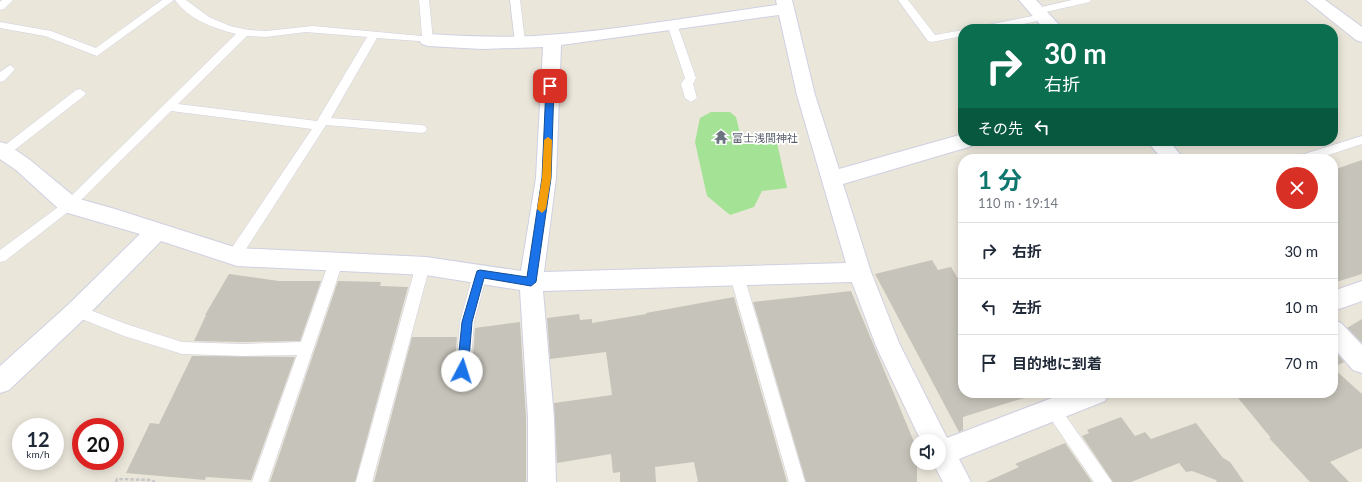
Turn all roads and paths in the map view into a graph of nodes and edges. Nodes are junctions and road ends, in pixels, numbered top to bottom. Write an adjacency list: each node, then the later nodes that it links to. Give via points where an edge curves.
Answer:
1 (8, 0): 10 (lane)
2 (170, 0): 12 (lane, via 97,52 47,33)
3 (180, 0): 16 (lane, via 200,18)
4 (424, 0): 20 (lane)
5 (515, 0): 22 (lane)
6 (903, 0): 17 (lane, via 932,39)
7 (1086, 0): 11 (lane)
8 (1314, 0): 15 (street)
9 (785, 5): 13 (street); 36 (street, via 806,95)
10 (0, 7)
11 (1040, 14): 14 (lane)
12 (0, 24)
13 (672, 24): 21 (street); 26 (lane, via 691,78 687,84)
14 (1001, 24)
15 (1359, 31): 18 (street)
16 (244, 33): 19 (lane, via 313,29); 27 (lane)
17 (958, 34)
18 (1338, 34)
19 (374, 35): 20 (lane); 28 (lane)
20 (428, 40): 22 (street)
21 (552, 40): 22 (street); 46 (street, via 546,178)
22 (520, 42)
23 (10, 69): 24 (lane)
24 (0, 78)
25 (80, 93): 33 (lane)
26 (691, 98)
27 (169, 107): 28 (lane); 37 (lane)
28 (322, 123): 29 (lane); 39 (lane)
29 (421, 129)
30 (1362, 140): 35 (lane)
31 (958, 143): 36 (street)
32 (1162, 146): 34 (street)
33 (2, 151): 37 (street, via 23,165)
34 (1169, 154)
35 (1318, 154)
36 (832, 179): 43 (street)
37 (69, 205): 38 (street); 40 (lane)
38 (157, 231): 39 (street); 49 (street)
39 (234, 256): 41 (street)
40 (0, 257)
41 (336, 262): 42 (street); 51 (lane)
42 (422, 265): 44 (street); 63 (lane)
43 (860, 272): 45 (street); 57 (street, via 888,346)
44 (480, 274): 46 (street); 53 (lane, via 467,322)
45 (737, 276): 46 (street); 65 (lane)
46 (531, 282): 64 (street, via 541,418)
47 (1362, 291): 48 (street)
48 (1338, 299)
49 (77, 311): 51 (lane, via 124,330 182,348); 54 (street)
50 (1338, 336): 52 (street)
51 (306, 348): 62 (lane)
52 (1362, 362)
53 (462, 371)
54 (0, 382)
55 (1083, 398): 56 (street)
56 (1053, 410): 58 (street); 67 (lane)
57 (932, 434)
58 (946, 446)
59 (946, 461): 66 (street)
60 (116, 482): 61 (path, via 117,479)
61 (155, 482)
62 (260, 482)
63 (364, 482)
64 (542, 482)
65 (797, 482)
66 (957, 482)
67 (1104, 482)

